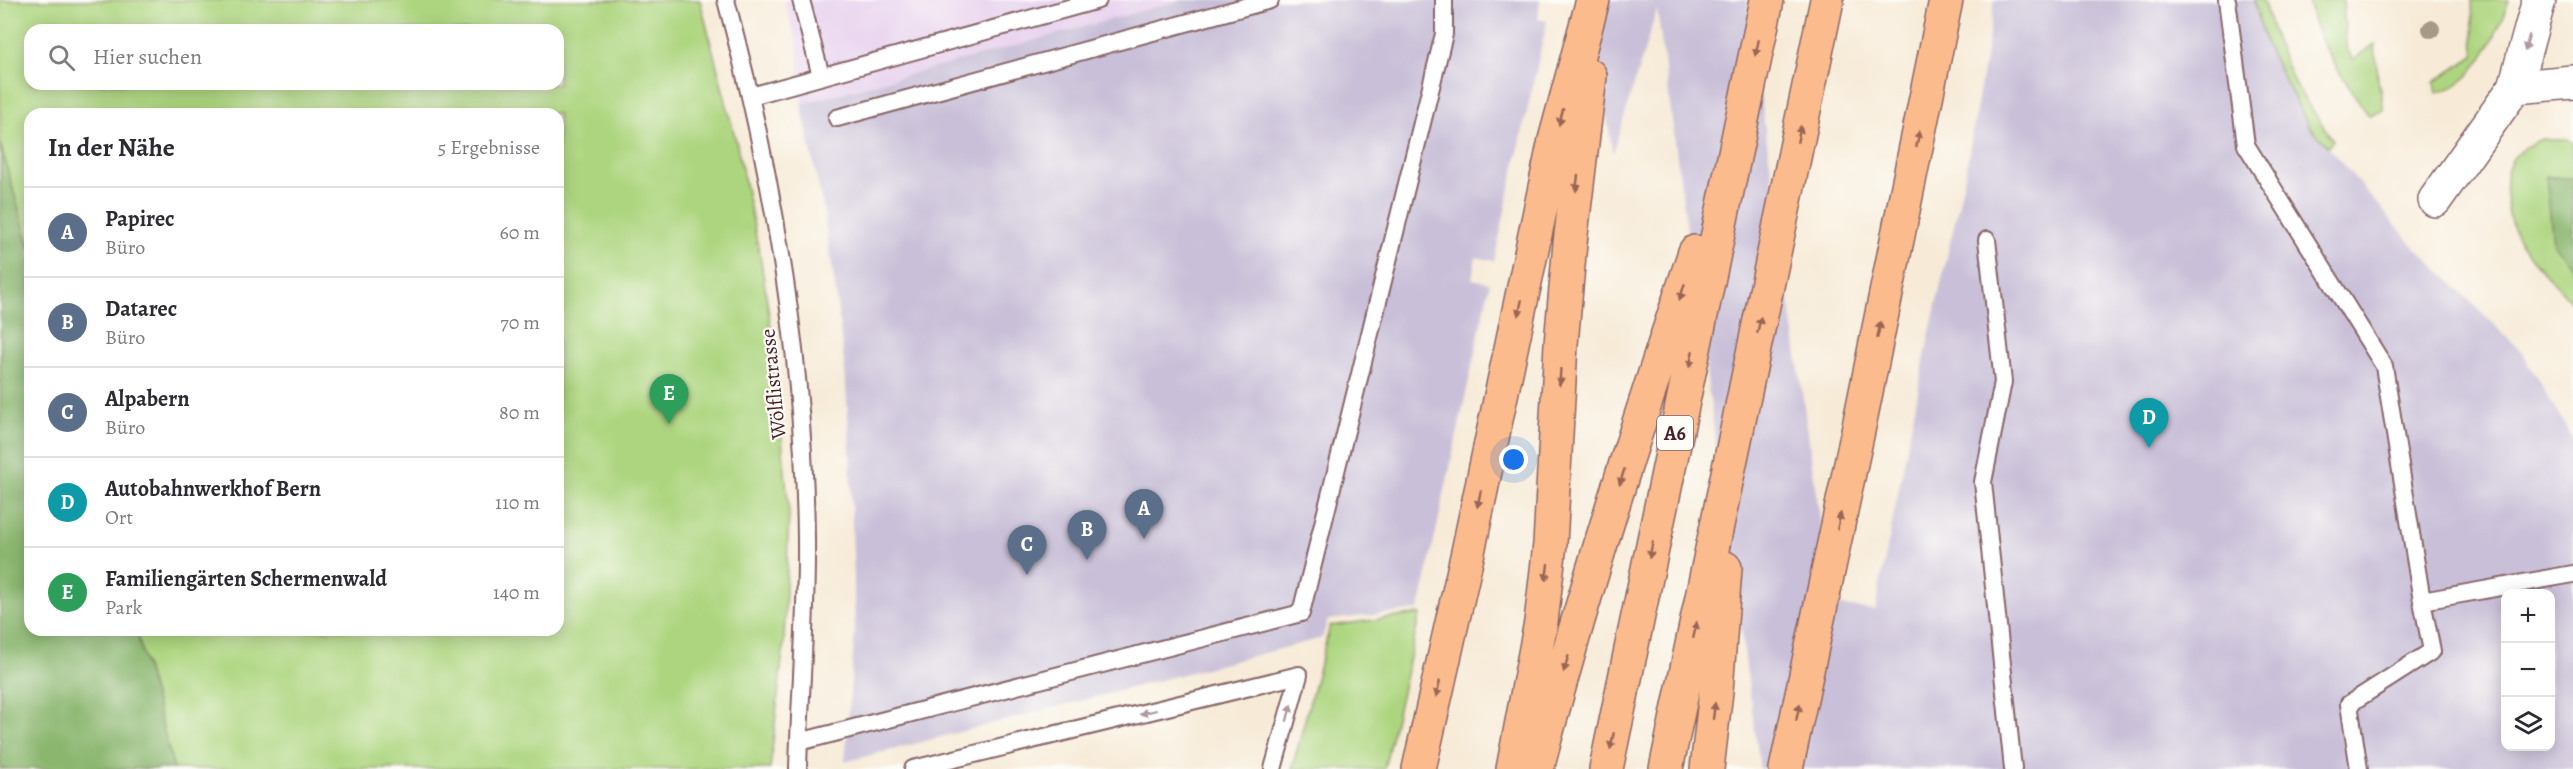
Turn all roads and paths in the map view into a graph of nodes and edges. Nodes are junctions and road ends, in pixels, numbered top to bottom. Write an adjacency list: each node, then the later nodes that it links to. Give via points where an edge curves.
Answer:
1 (726, 0): 16 (lane, Wölflistrasse)
2 (801, 0): 13 (lane)
3 (1098, 0): 13 (lane)
4 (1270, 0): 18 (lane)
5 (1444, 0): 24 (lane, via 1444,34 1301,614)
6 (1593, 0): 28 (highway, one-way to 28, via 1555,140)
7 (1601, 0): 29 (highway, one-way to 29, via 1570,243 1550,544 1539,633)
8 (1767, 0): 17 (highway, A6, one-way to 17)
9 (1827, 0): 21 (highway, one-way to 9)
10 (1946, 0): 34 (highway, one-way to 10)
11 (2227, 0): 23 (lane, via 2246,145 2384,366)
12 (2539, 0): 15 (street, one-way to 15)
13 (821, 76): 16 (lane)
14 (2573, 82): 15 (street)
15 (2515, 87): 19 (street)
16 (751, 96): 24 (lane, Wölflistrasse, via 787,294 803,451 806,628)
17 (1746, 97): 30 (highway, one-way to 30, via 1636,431); 31 (highway, A6, one-way to 31)
18 (837, 118)
19 (2435, 200)
20 (1987, 240): 35 (lane, via 2003,382 1983,482)
21 (1734, 444): 32 (highway, one-way to 21); 33 (highway, one-way to 21)
22 (2573, 574): 23 (lane)
23 (2422, 601): 36 (lane, via 2432,651 2349,704)
24 (799, 742): 25 (lane, Wölflistrasse)
25 (798, 769)
26 (913, 769): 27 (lane, one-way to 26, via 1299,675)
27 (1273, 769)
28 (1419, 769)
29 (1513, 769)
30 (1538, 769)
31 (1606, 769)
32 (1665, 769)
33 (1707, 769)
34 (1786, 769)
35 (2013, 769)
36 (2359, 769)

